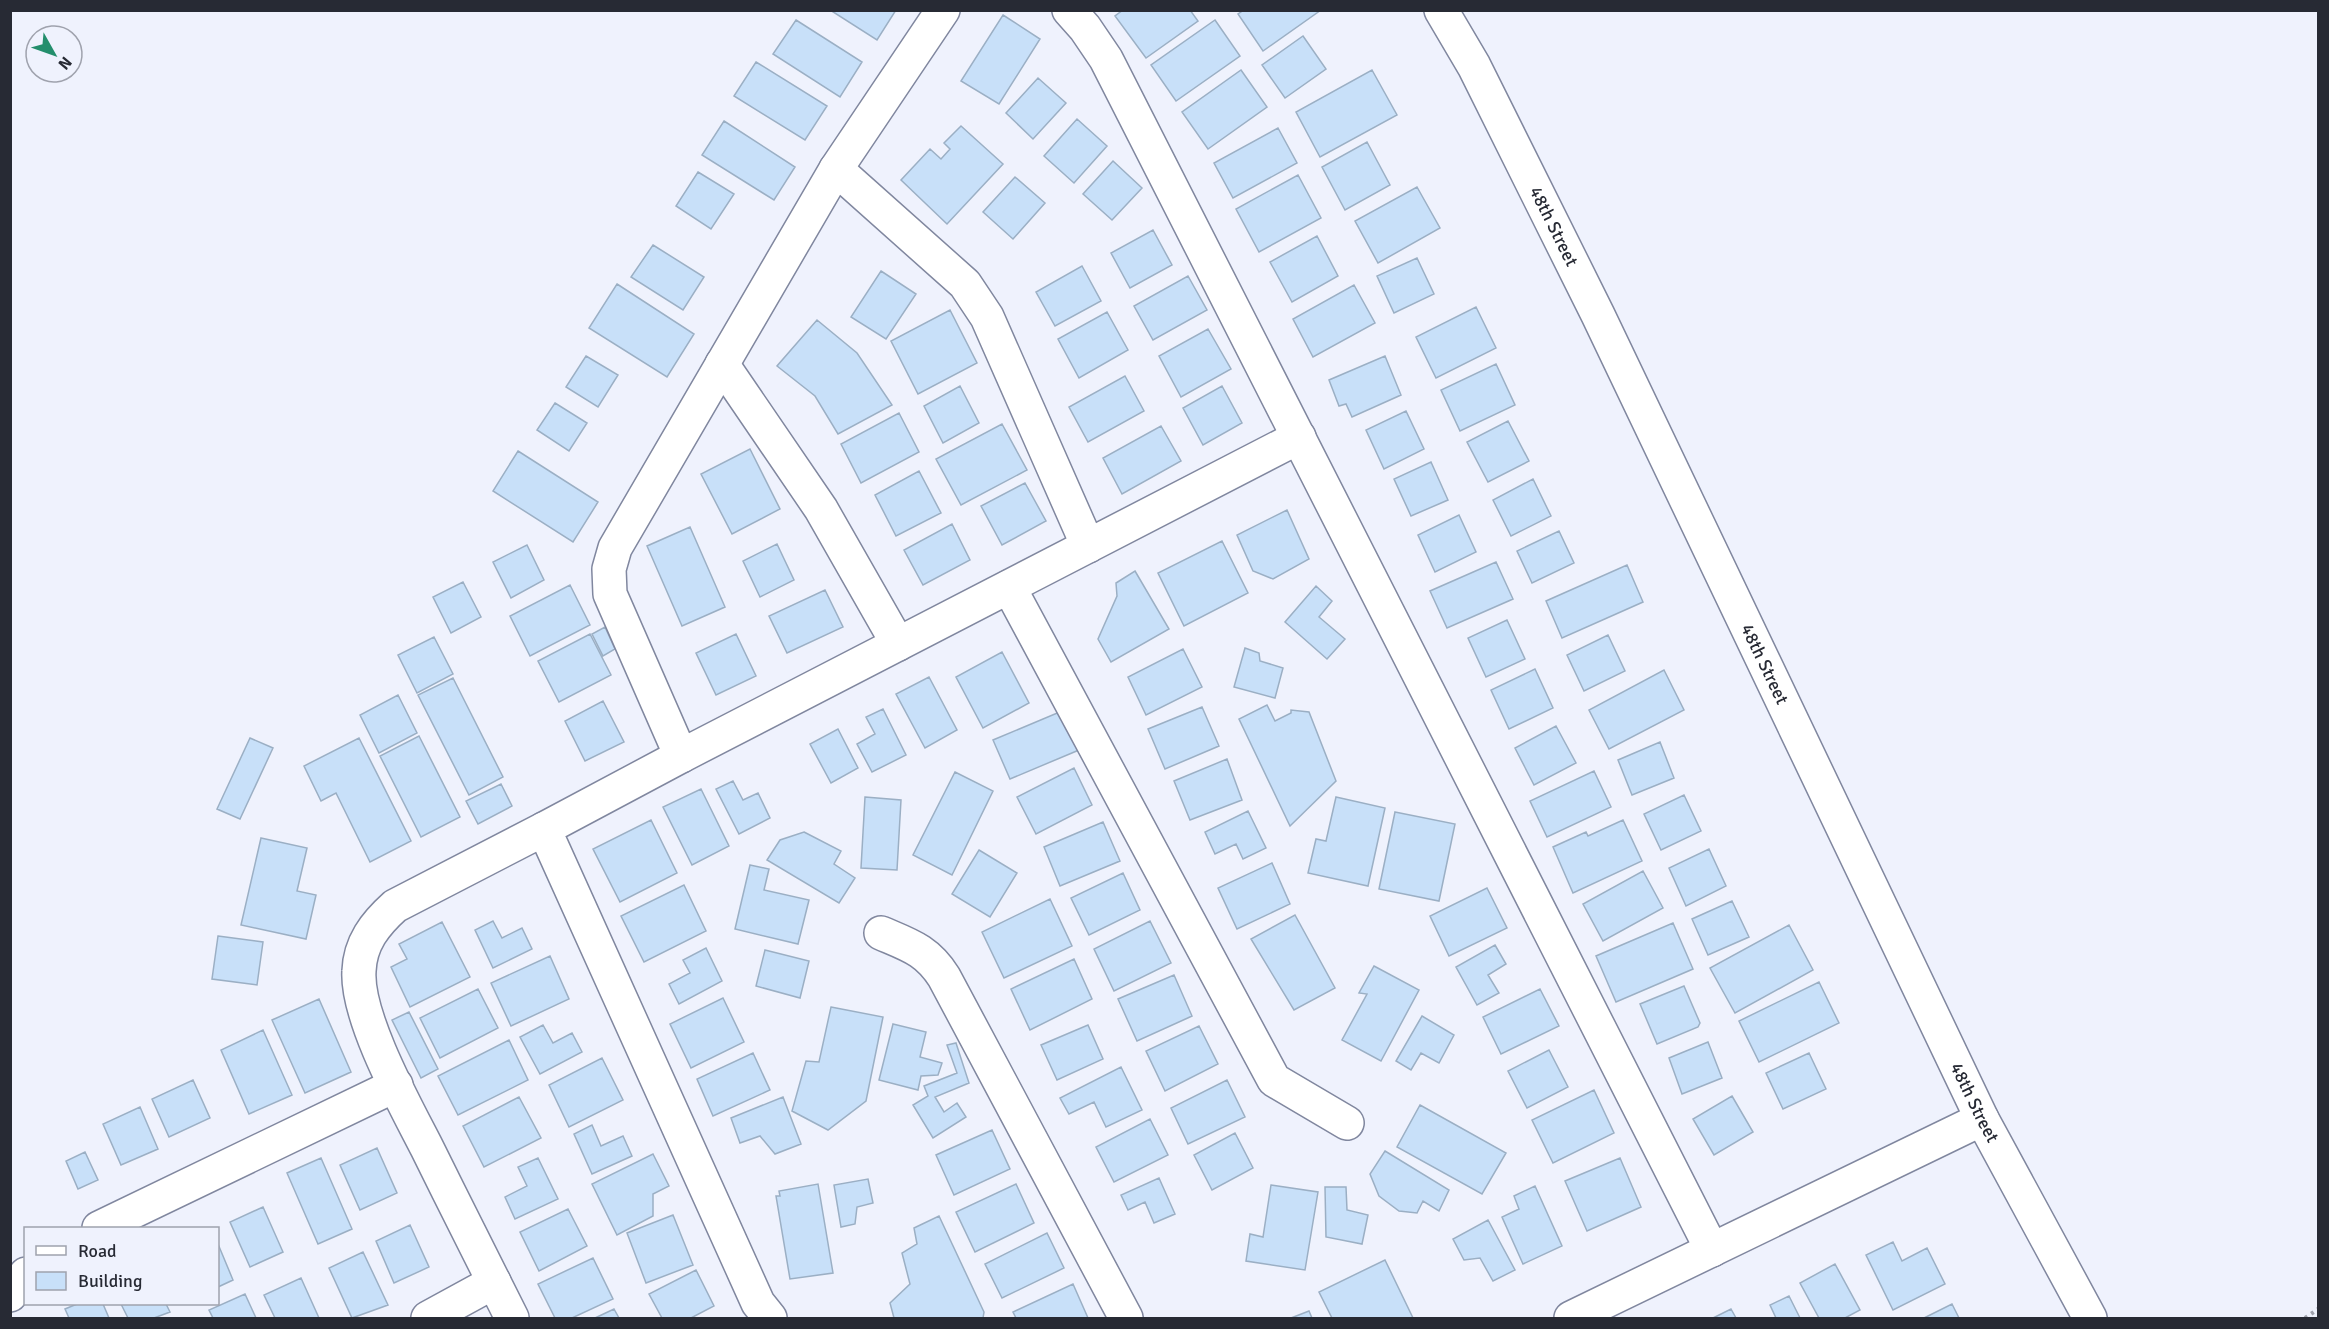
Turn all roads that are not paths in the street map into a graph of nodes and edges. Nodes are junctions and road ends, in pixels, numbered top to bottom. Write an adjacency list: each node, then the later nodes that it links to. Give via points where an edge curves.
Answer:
1 (943, 10): 4 (street)
2 (1069, 10): 6 (street, via 1106,59)
3 (1441, 10): 14 (street, 48th Street, via 1474,66 1598,315)
4 (836, 170): 5 (street); 7 (street, via 965,284 987,317)
5 (722, 364): 9 (street, via 820,509); 10 (street, via 615,548 609,569 610,594)
6 (1299, 437): 7 (street); 17 (street)
7 (1088, 546): 8 (street)
8 (1009, 587): 9 (street); 15 (street, via 1274,1080)
9 (898, 644): 10 (street)
10 (681, 756): 11 (street)
11 (544, 829): 13 (street, via 395,906 377,922 363,946 359,972 361,1002); 23 (street, via 753,1292)
12 (881, 933): 24 (street, via 917,948 934,961 945,977)
13 (396, 1085): 16 (street); 19 (street)
14 (1982, 1119): 17 (street); 26 (street, 48th Street)
15 (1347, 1123)
16 (101, 1227)
17 (1712, 1250): 25 (street)
18 (24, 1277): 20 (street)
19 (494, 1282): 21 (street); 22 (street)
20 (10, 1295)
21 (428, 1318)
22 (512, 1318)
23 (770, 1318)
24 (1126, 1318)
25 (1571, 1318)
26 (2090, 1318)

